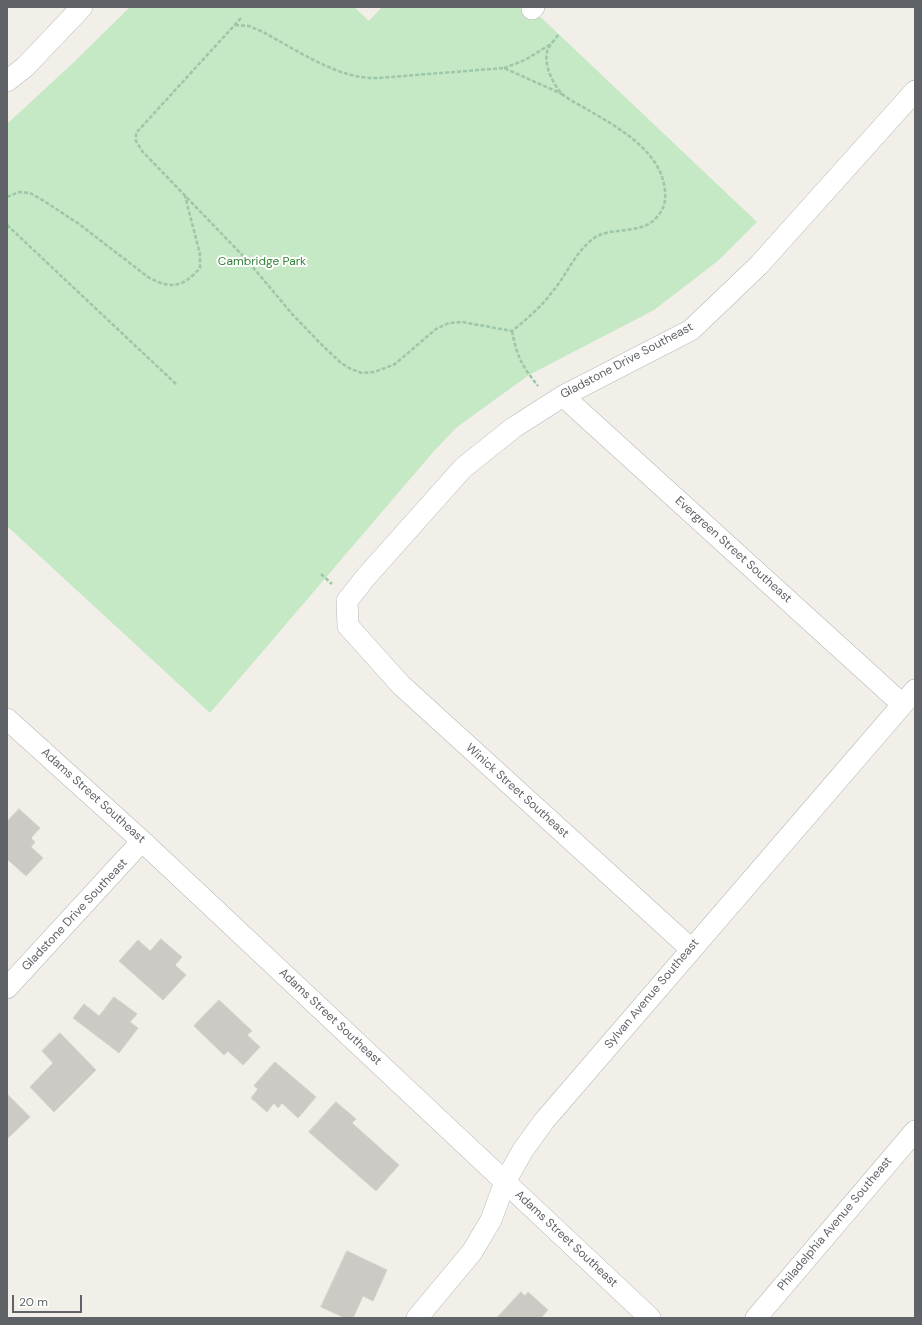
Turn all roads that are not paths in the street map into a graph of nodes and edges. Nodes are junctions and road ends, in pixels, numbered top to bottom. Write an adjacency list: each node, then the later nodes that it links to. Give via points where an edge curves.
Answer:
1 (82, 7): 2 (street, via 25,67)
2 (7, 81)
3 (915, 91): 4 (street, Gladstone Drive Southeast, via 759,265 691,330)
4 (557, 400): 5 (street, Gladstone Drive Southeast, via 513,428 464,468 365,578 347,602); 6 (street, Evergreen Street Southeast)
5 (348, 626): 9 (street, Winick Street Southeast, via 401,685)
6 (909, 697): 9 (street, Sylvan Avenue Southeast)
7 (7, 719): 8 (street, Adams Street Southeast)
8 (142, 841): 10 (street, Gladstone Drive Southeast); 12 (street, Adams Street Southeast)
9 (691, 949): 12 (street, Sylvan Avenue Southeast, via 544,1121 523,1150)
10 (7, 988)
11 (915, 1131): 15 (street, Philadelphia Avenue Southeast)
12 (505, 1182): 13 (street, Sylvan Avenue Southeast, via 491,1220 472,1252); 14 (street, Adams Street Southeast)
13 (417, 1318)
14 (650, 1318)
15 (756, 1318)

